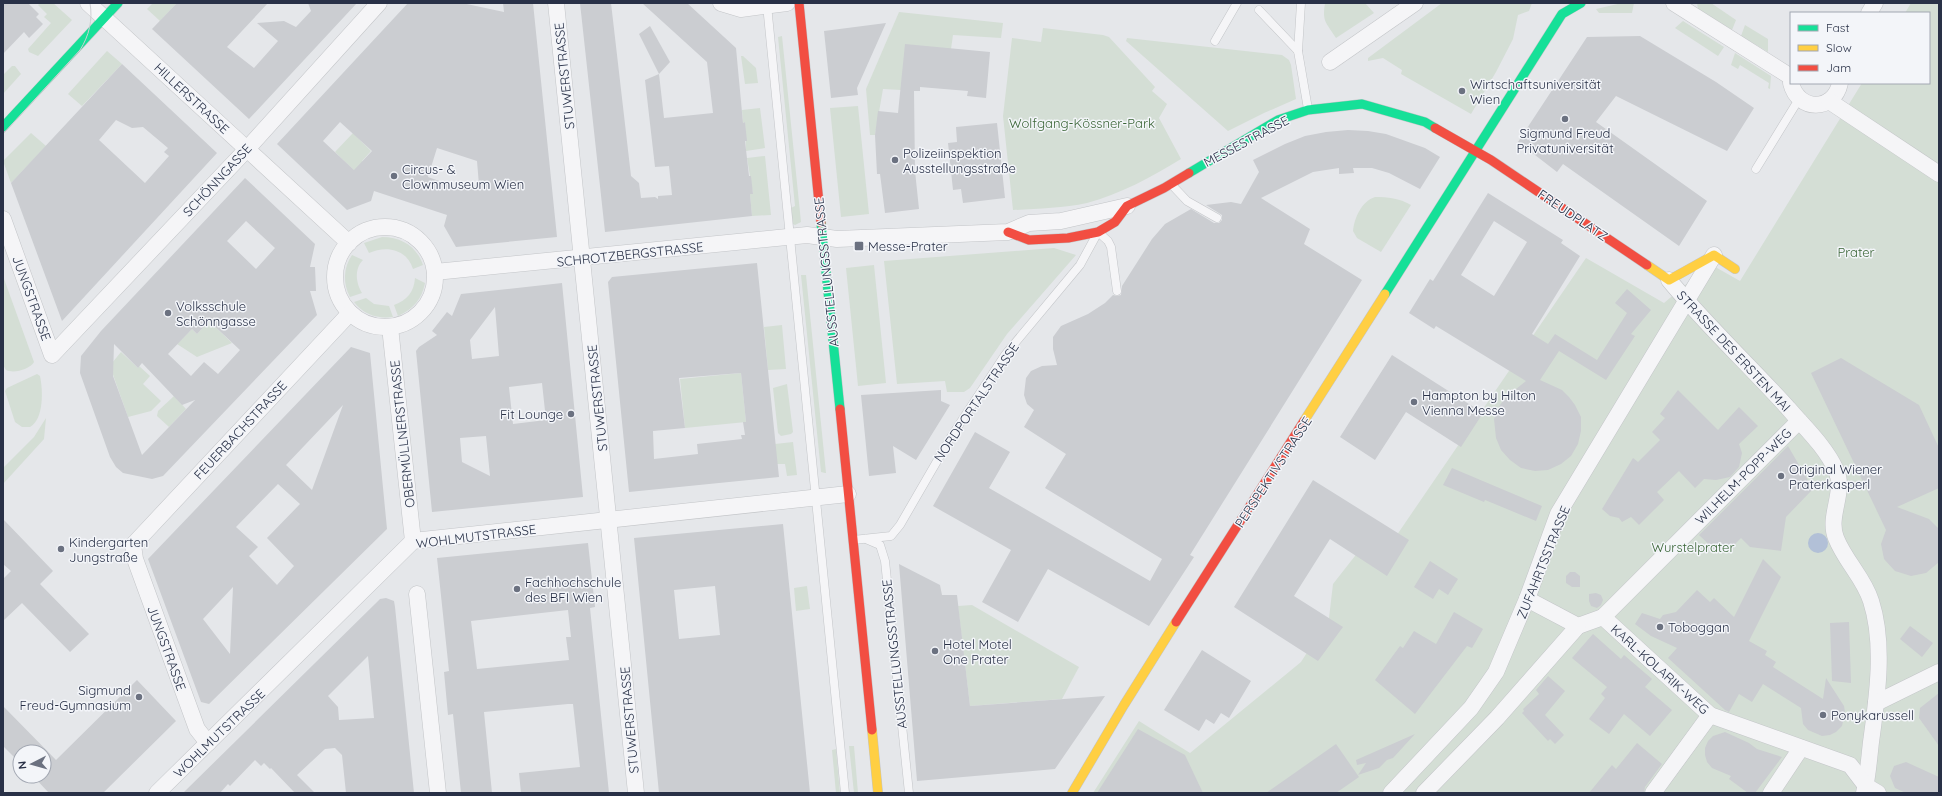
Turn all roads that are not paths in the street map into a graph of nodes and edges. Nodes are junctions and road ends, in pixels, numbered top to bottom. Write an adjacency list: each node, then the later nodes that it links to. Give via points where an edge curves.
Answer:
1 (88, 3): 17 (street, HILLERSTRASSE)
2 (118, 3): 17 (street)
3 (379, 3): 28 (street, SCHÖNNGASSE)
4 (556, 3): 42 (street, STUWERSTRASSE)
5 (721, 3): 14 (street, via 741,9)
6 (786, 3): 14 (street)
7 (799, 3): 38 (street, AUSSTELLUNGSSTRASSE)
8 (1237, 3): 18 (lane)
9 (1301, 3): 19 (lane)
10 (1416, 3): 20 (street)
11 (1581, 3): 29 (street, PERSPEKTIVSTRASSE, via 1562,14)
12 (1674, 3): 21 (street)
13 (1875, 3): 16 (street)
14 (767, 5): 39 (lane)
15 (1259, 10): 19 (lane)
16 (1870, 12)
17 (104, 18): 27 (street); 28 (street, HILLERSTRASSE)
18 (1214, 41)
19 (1298, 51): 26 (lane)
20 (1330, 62)
21 (1790, 76)
22 (1791, 84): 24 (street)
23 (1840, 84): 25 (street)
24 (1799, 99): 25 (street, via 1816,105); 30 (lane)
25 (1829, 101): 31 (street)
26 (1308, 110): 29 (street, MESSESTRASSE, via 1362,104 1425,122); 32 (street, MESSESTRASSE, via 1278,120)
27 (3, 127)
28 (247, 148): 40 (street, HILLERSTRASSE); 50 (street, SCHÖNNGASSE)
29 (1476, 152): 45 (street, FREUDPLATZ); 75 (street, PERSPEKTIVSTRASSE, via 1124,705)
30 (1756, 169)
31 (1939, 174)
32 (1171, 184): 33 (street, MESSESTRASSE); 34 (lane, via 1187,201)
33 (1127, 206): 36 (street, via 1061,221 1029,223); 37 (street, MESSESTRASSE, via 1115,222)
34 (1217, 218)
35 (3, 219): 50 (street, JUNGSTRASSE)
36 (1008, 232): 37 (street, MESSESTRASSE, via 1029,240 1068,238); 38 (street, SCHROTZBERGSTRASSE, via 837,239)
37 (1098, 232): 46 (lane, via 1108,240 1111,247); 55 (lane, NORDPORTALSTRASSE, via 1080,265 1005,355 951,437 900,525 891,536)
38 (824, 236): 39 (street, SCHROTZBERGSTRASSE); 52 (street, AUSSTELLUNGSSTRASSE)
39 (790, 237): 42 (street, SCHROTZBERGSTRASSE); 53 (lane)
40 (349, 242): 44 (street, via 370,229 388,227 407,231 422,242 433,262); 48 (street, via 338,260 335,279 340,298)
41 (1714, 255): 43 (street); 45 (street); 47 (street, ZUFAHRTSSTRASSE)
42 (582, 259): 44 (street, SCHROTZBERGSTRASSE); 54 (street, STUWERSTRASSE)
43 (1734, 269)
44 (435, 272): 49 (street, via 433,292 422,312 408,322)
45 (1669, 280): 47 (street, STRASSE DES ERSTEN MAI)
46 (1117, 291)
47 (1687, 301): 51 (street, STRASSE DES ERSTEN MAI); 60 (street, ZUFAHRTSSTRASSE, via 1558,514)
48 (350, 313): 49 (street, via 370,325); 58 (street, FEUERBACHSTRASSE, via 136,541)
49 (390, 327): 57 (street, OBERMÜLLNERSTRASSE)
50 (52, 355)
51 (1799, 421): 61 (street, WILHELM-POPP-WEG); 64 (street, STRASSE DES ERSTEN MAI, via 1825,450 1837,472 1835,536 1865,586 1871,601 1878,644)
52 (848, 494): 53 (street, WOHLMUTSTRASSE); 56 (street, AUSSTELLUNGSSTRASSE)
53 (814, 497): 54 (street, WOHLMUTSTRASSE); 72 (lane)
54 (610, 520): 57 (street, WOHLMUTSTRASSE); 71 (street, STUWERSTRASSE)
55 (865, 539): 56 (lane); 74 (lane, AUSSTELLUNGSSTRASSE, via 880,545 885,561)
56 (853, 540): 73 (street, AUSSTELLUNGSSTRASSE)
57 (413, 541): 66 (street, WOHLMUTSTRASSE)
58 (132, 549): 66 (street, JUNGSTRASSE, via 197,729)
59 (417, 594): 70 (street)
60 (1527, 599): 62 (street); 76 (street, ZUFAHRTSSTRASSE, via 1496,672 1475,702)
61 (1604, 617): 62 (street, KARL-KOLARIK-WEG); 65 (street, KARL-KOLARIK-WEG)
62 (1578, 626): 77 (street, via 1497,718)
63 (1939, 672): 64 (street)
64 (1876, 703): 68 (street, via 1869,757)
65 (1710, 715): 67 (street, KARL-KOLARIK-WEG); 78 (street)
66 (208, 743): 69 (street, WOHLMUTSTRASSE)
67 (1801, 748): 68 (street, KARL-KOLARIK-WEG, via 1850,764); 79 (street)
68 (1869, 791)
69 (157, 793)
70 (438, 793)
71 (636, 793)
72 (845, 793)
73 (878, 793)
74 (909, 793)
75 (1072, 793)
76 (1391, 793)
77 (1424, 793)
78 (1653, 793)
79 (1771, 793)

